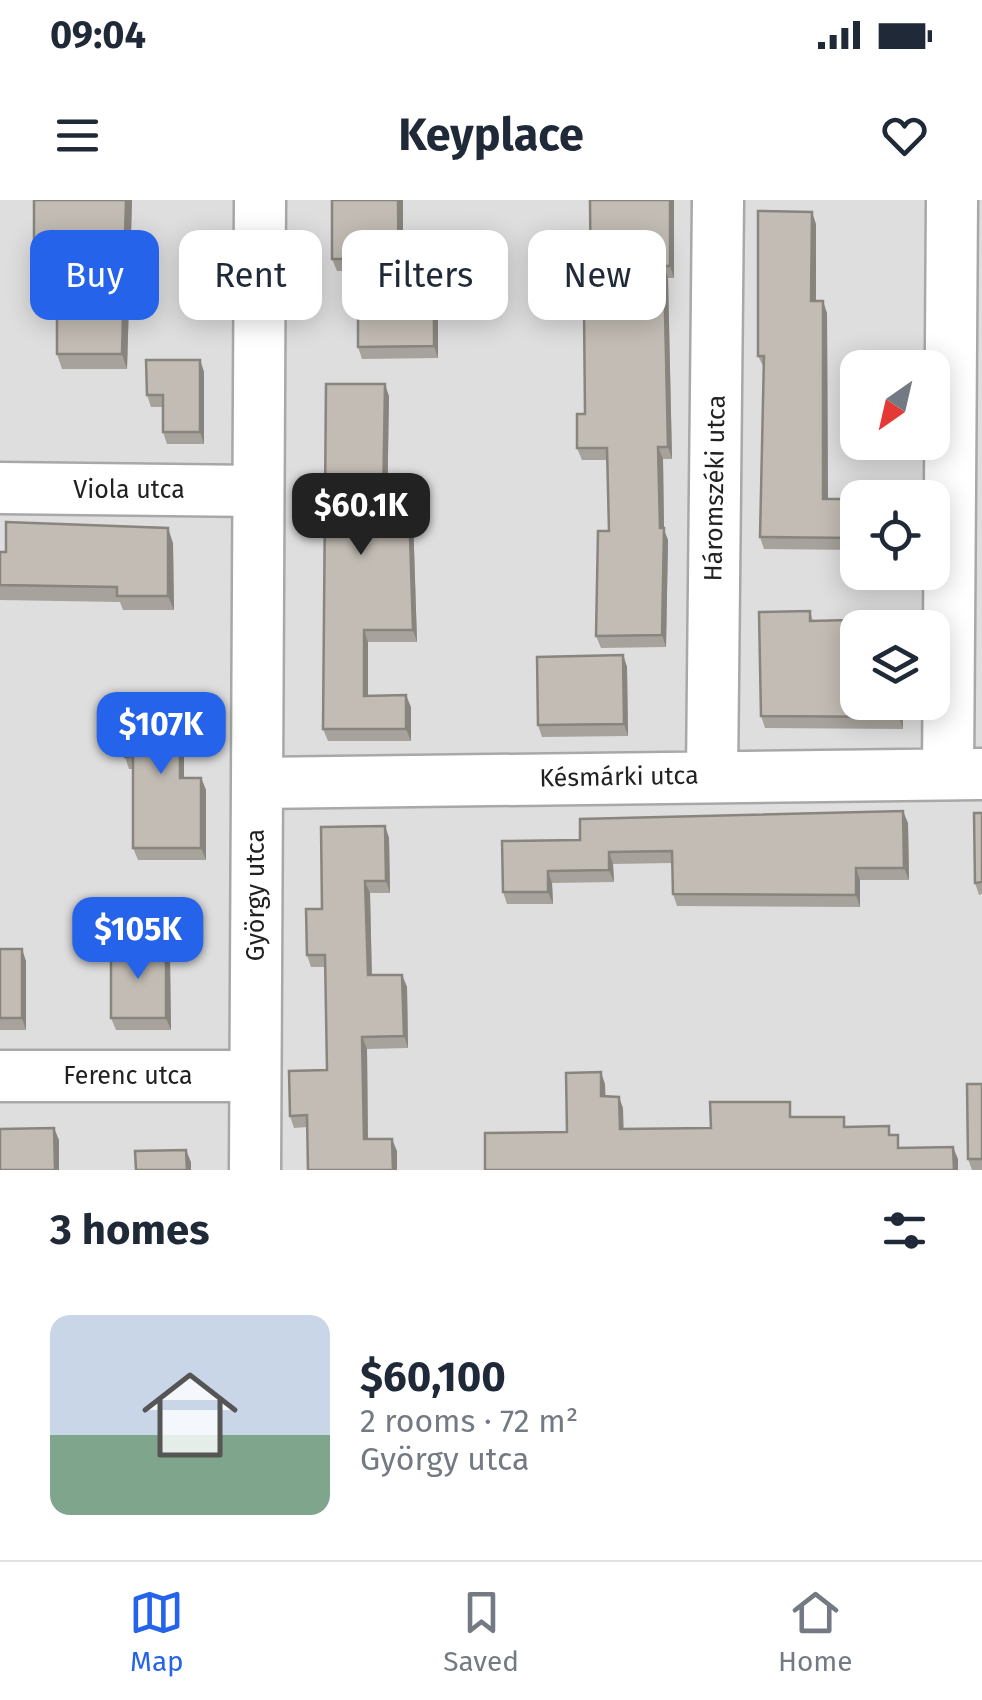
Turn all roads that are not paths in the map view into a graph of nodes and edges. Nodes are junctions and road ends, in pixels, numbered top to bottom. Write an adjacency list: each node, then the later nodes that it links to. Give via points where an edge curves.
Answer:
1 (260, 200): 5 (street, György utca)
2 (718, 200): 7 (street, Háromszéki utca)
3 (952, 200): 6 (street)
4 (0, 488): 5 (street, Viola utca)
5 (258, 491): 8 (street, György utca)
6 (965, 774): 7 (street, Késmárki utca)
7 (712, 775): 8 (street, Késmárki utca)
8 (257, 783): 10 (street, György utca)
9 (0, 1076): 10 (street, Ferenc utca)
10 (255, 1076): 11 (street, György utca)
11 (255, 1170)

